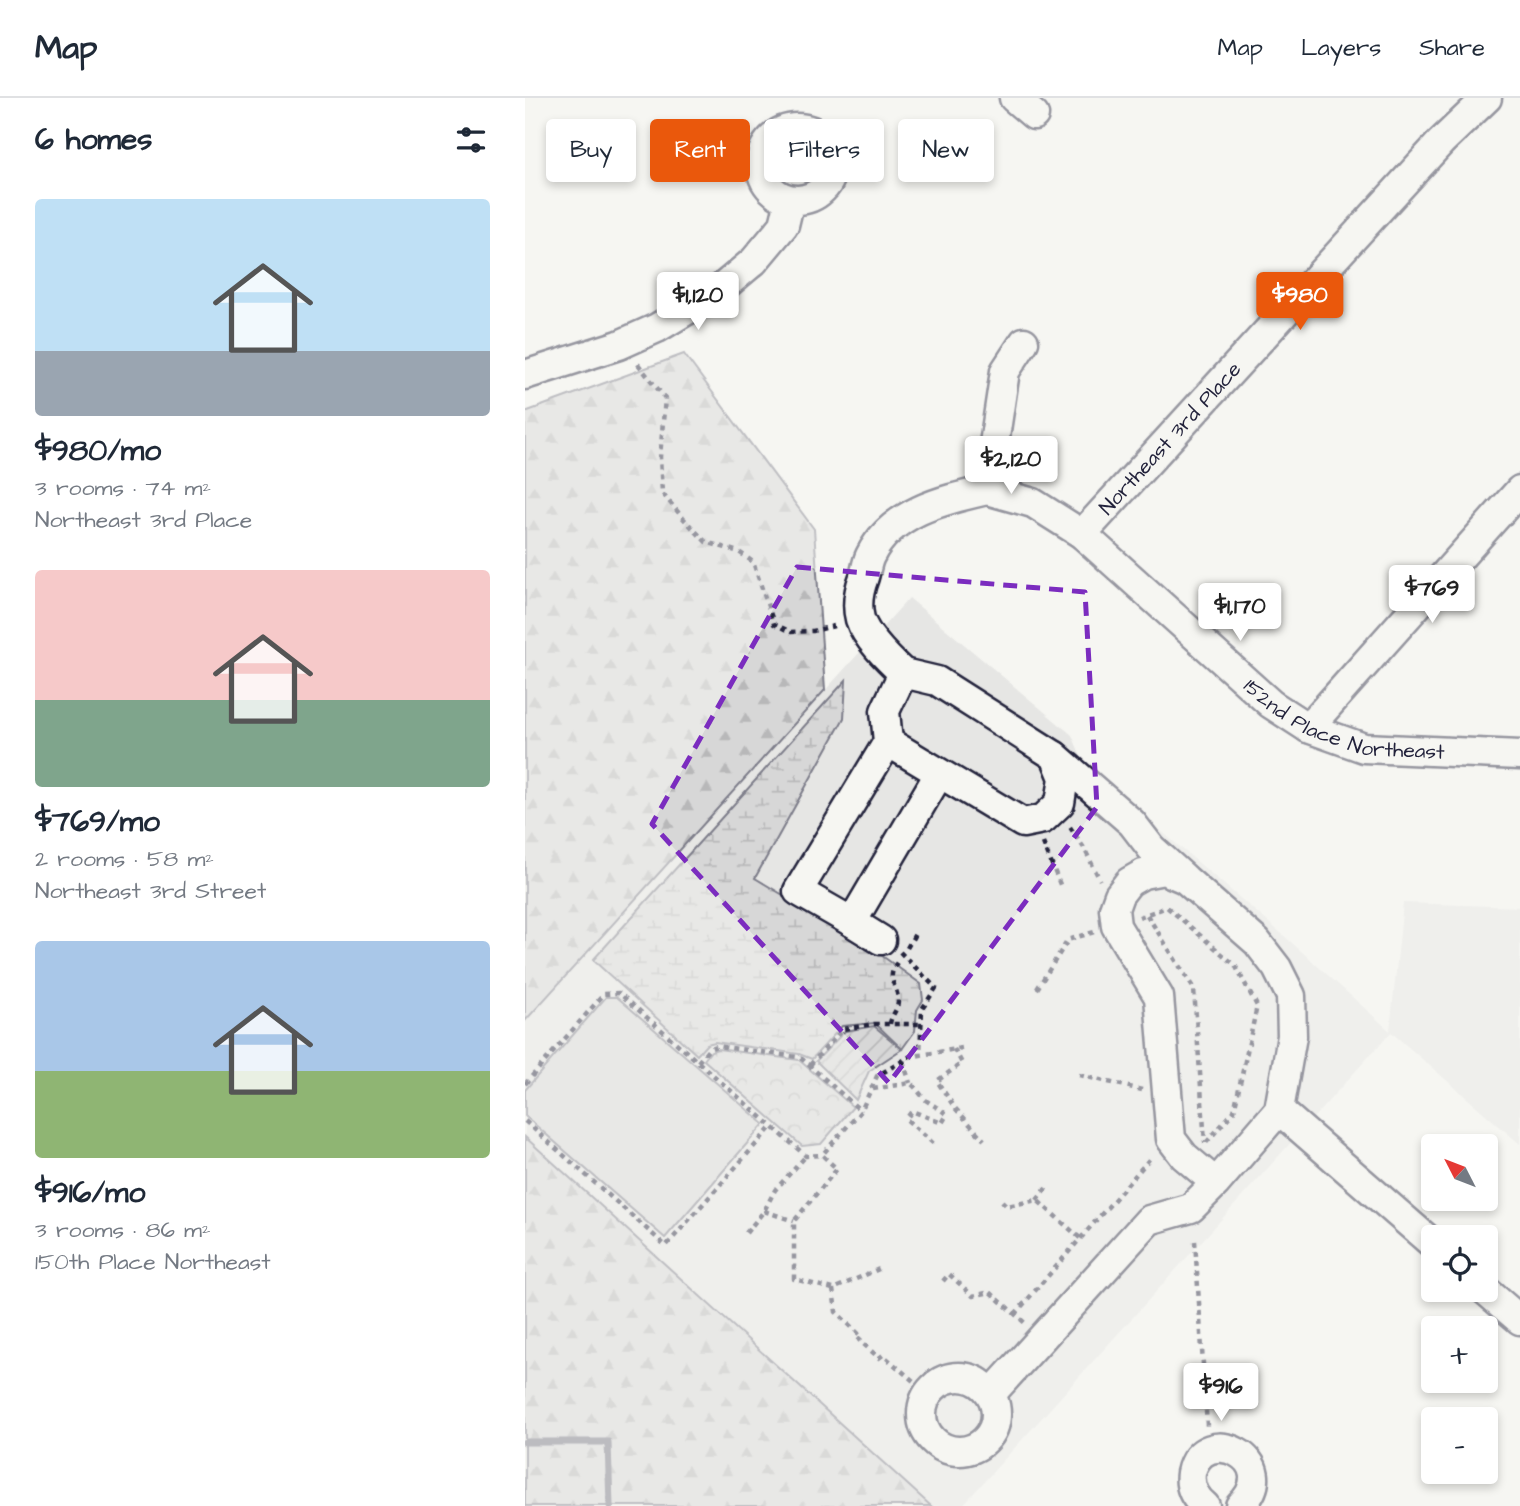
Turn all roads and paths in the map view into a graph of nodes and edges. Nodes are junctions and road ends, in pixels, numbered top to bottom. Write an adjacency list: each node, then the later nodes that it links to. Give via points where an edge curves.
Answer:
1 (1487, 98): 8 (street, Northeast 3rd Place, via 1441,142)
2 (790, 200): 5 (street, via 784,225 754,261 717,292 632,340)
3 (1024, 342): 6 (street, via 1006,371)
4 (634, 358): 9 (path, via 665,398 662,493 706,542 739,552 753,562 774,624 791,632)
5 (525, 375)
6 (987, 490): 8 (street, 152nd Place Northeast, via 1033,503); 10 (street, via 919,509 884,536 870,556 858,595 860,619 876,647)
7 (1520, 490): 11 (street)
8 (1082, 534): 11 (street, 152nd Place Northeast, via 1271,704)
9 (834, 626)
10 (903, 673): 12 (street, via 885,711); 14 (street, via 937,681)
11 (1308, 727): 13 (street, 152nd Place Northeast, via 1364,748)
12 (888, 742): 15 (street); 22 (street, via 798,891)
13 (1520, 755)
14 (1055, 756): 15 (street, via 1064,778 1060,803 1042,818 1023,823); 18 (street, via 1132,823 1152,849)
15 (939, 774): 22 (street)
16 (1068, 824): 19 (path)
17 (1042, 839): 20 (path)
18 (1185, 878): 40 (street, via 1257,942 1291,996 1292,1036); 50 (street, via 1164,870 1143,874 1129,882 1114,909 1116,926 1159,997 1171,1139)
19 (1101, 882)
20 (1061, 887)
21 (1130, 921): 46 (path, via 1167,907 1235,965 1257,1006 1234,1111)
22 (852, 922): 25 (street)
23 (1091, 933): 26 (path, via 1068,940)
24 (915, 934): 25 (path)
25 (892, 947): 27 (path, via 891,978 898,1006); 28 (path, via 936,988 922,1009)
26 (1037, 989)
27 (890, 1024): 28 (path); 34 (path, via 843,1029)
28 (921, 1024): 31 (path)
29 (962, 1048): 30 (path)
30 (954, 1049): 31 (path); 44 (path, via 962,1063 937,1081)
31 (920, 1055): 32 (path)
32 (903, 1061): 36 (path); 38 (path, via 877,1076)
33 (698, 1062): 34 (path, via 717,1046 797,1057); 37 (path, via 619,993 604,994); 43 (path)
34 (810, 1065): 41 (path)
35 (1079, 1075): 39 (path)
36 (910, 1083): 38 (path); 45 (path, via 947,1115 943,1123 912,1111 906,1119)
37 (525, 1084)
38 (872, 1089): 41 (path)
39 (1143, 1091)
40 (1279, 1110): 50 (street); 57 (street)
41 (862, 1111): 47 (path)
42 (525, 1121): 43 (path, via 666,1246)
43 (772, 1126): 48 (path)
44 (984, 1140)
45 (935, 1145)
46 (1198, 1153)
47 (822, 1155): 48 (path); 55 (path, via 837,1169)
48 (806, 1156): 54 (path, via 775,1190)
49 (1152, 1156): 58 (path)
50 (1216, 1182): 68 (street, via 1191,1208 1149,1220)
51 (1048, 1186): 52 (path)
52 (1037, 1200): 53 (path, via 1007,1206); 58 (path)
53 (1002, 1201)
54 (764, 1211): 55 (path); 56 (path)
55 (794, 1222): 62 (path, via 795,1279)
56 (746, 1233)
57 (1421, 1234)
58 (1080, 1238): 64 (path)
59 (1195, 1241): 69 (path)
60 (879, 1269): 62 (path)
61 (943, 1281): 64 (path, via 949,1274 973,1296 990,1292)
62 (833, 1289): 67 (path, via 836,1312 862,1336 859,1340)
63 (1498, 1301): 65 (street)
64 (1015, 1314): 66 (path)
65 (1520, 1320)
66 (1033, 1331)
67 (917, 1384)
68 (991, 1394)
69 (1207, 1434)
70 (1205, 1506): 71 (street, via 1193,1492 1192,1470 1205,1452 1226,1447 1246,1457 1252,1467 1253,1489)
71 (1240, 1506)

